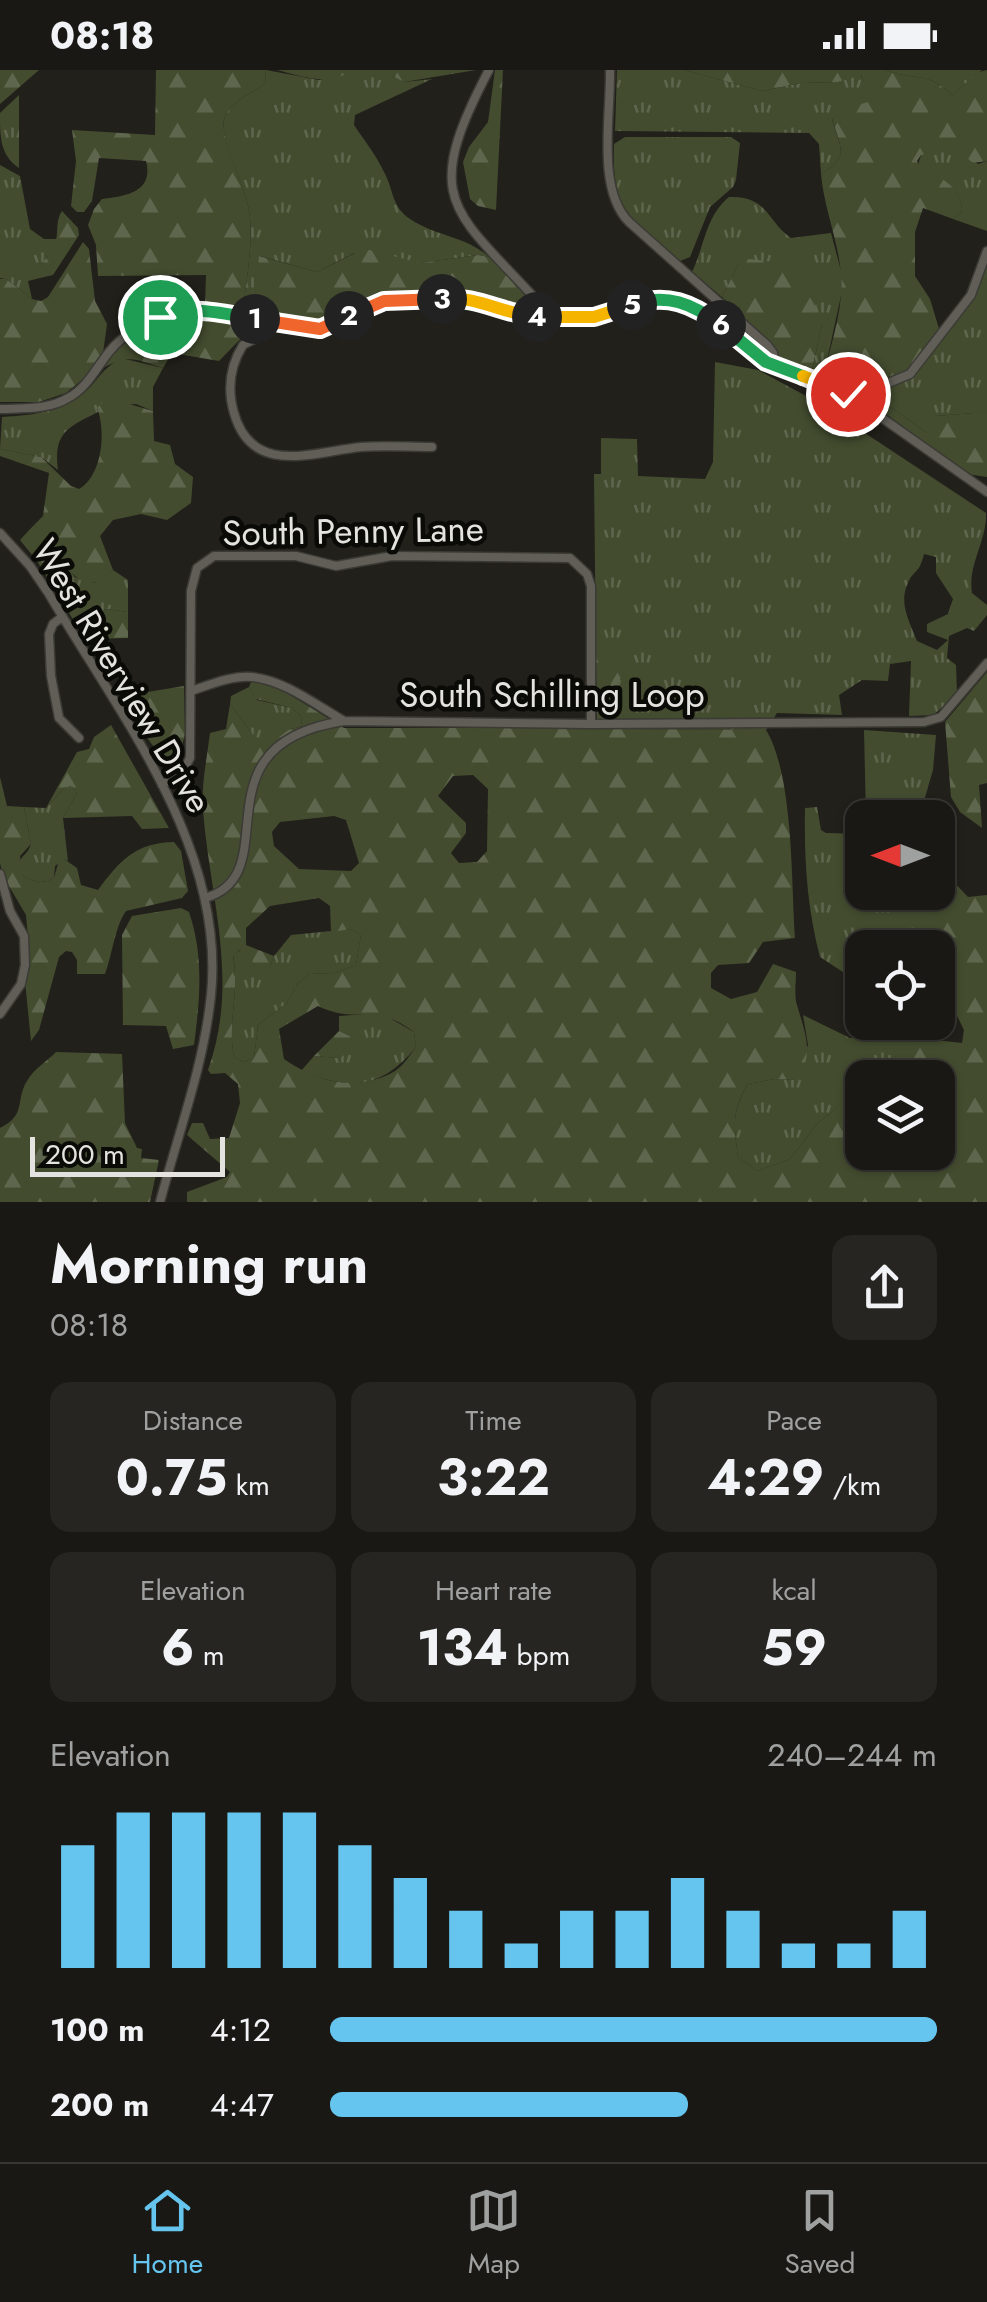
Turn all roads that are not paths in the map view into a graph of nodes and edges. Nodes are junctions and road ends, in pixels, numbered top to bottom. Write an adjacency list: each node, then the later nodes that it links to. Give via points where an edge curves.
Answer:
1 (488, 70): 4 (street, via 451,156 454,204 543,306)
2 (610, 70): 6 (street, via 609,180 615,204 767,345)
3 (987, 251): 7 (street, via 971,295 910,374 886,384)
4 (545, 317): 5 (street, via 463,297 372,303 320,329); 6 (street, via 594,317 662,298 696,308)
5 (270, 322): 8 (street, via 202,310 172,312 116,343 70,398); 9 (street, via 243,345 231,373 236,420 251,444 278,456 366,446)
6 (775, 366): 7 (street)
7 (829, 385): 10 (street)
8 (0, 410)
9 (432, 448)
10 (987, 492)
11 (0, 532): 12 (street, West Riverview Drive)
12 (62, 616): 17 (street, via 48,634 51,676 58,718); 18 (street, West Riverview Drive)
13 (987, 662): 16 (street, South Schilling Loop, via 933,721)
14 (190, 691): 15 (street, via 252,677); 16 (street, South Penny Lane, via 192,576 214,556 296,556 336,566 392,556 560,556 579,564 591,586); 18 (street, South Penny Lane, via 190,758 182,773)
15 (344, 721): 16 (street, South Schilling Loop); 20 (street, South Schilling Loop, via 300,730 266,758 253,782 237,878)
16 (591, 724)
17 (79, 738)
18 (162, 785): 20 (street, West Riverview Drive, via 186,832)
19 (0, 874): 21 (street, via 24,950 22,984)
20 (205, 898): 22 (street, West Riverview Drive, via 212,968 208,1020)
21 (0, 1014)
22 (160, 1202)

